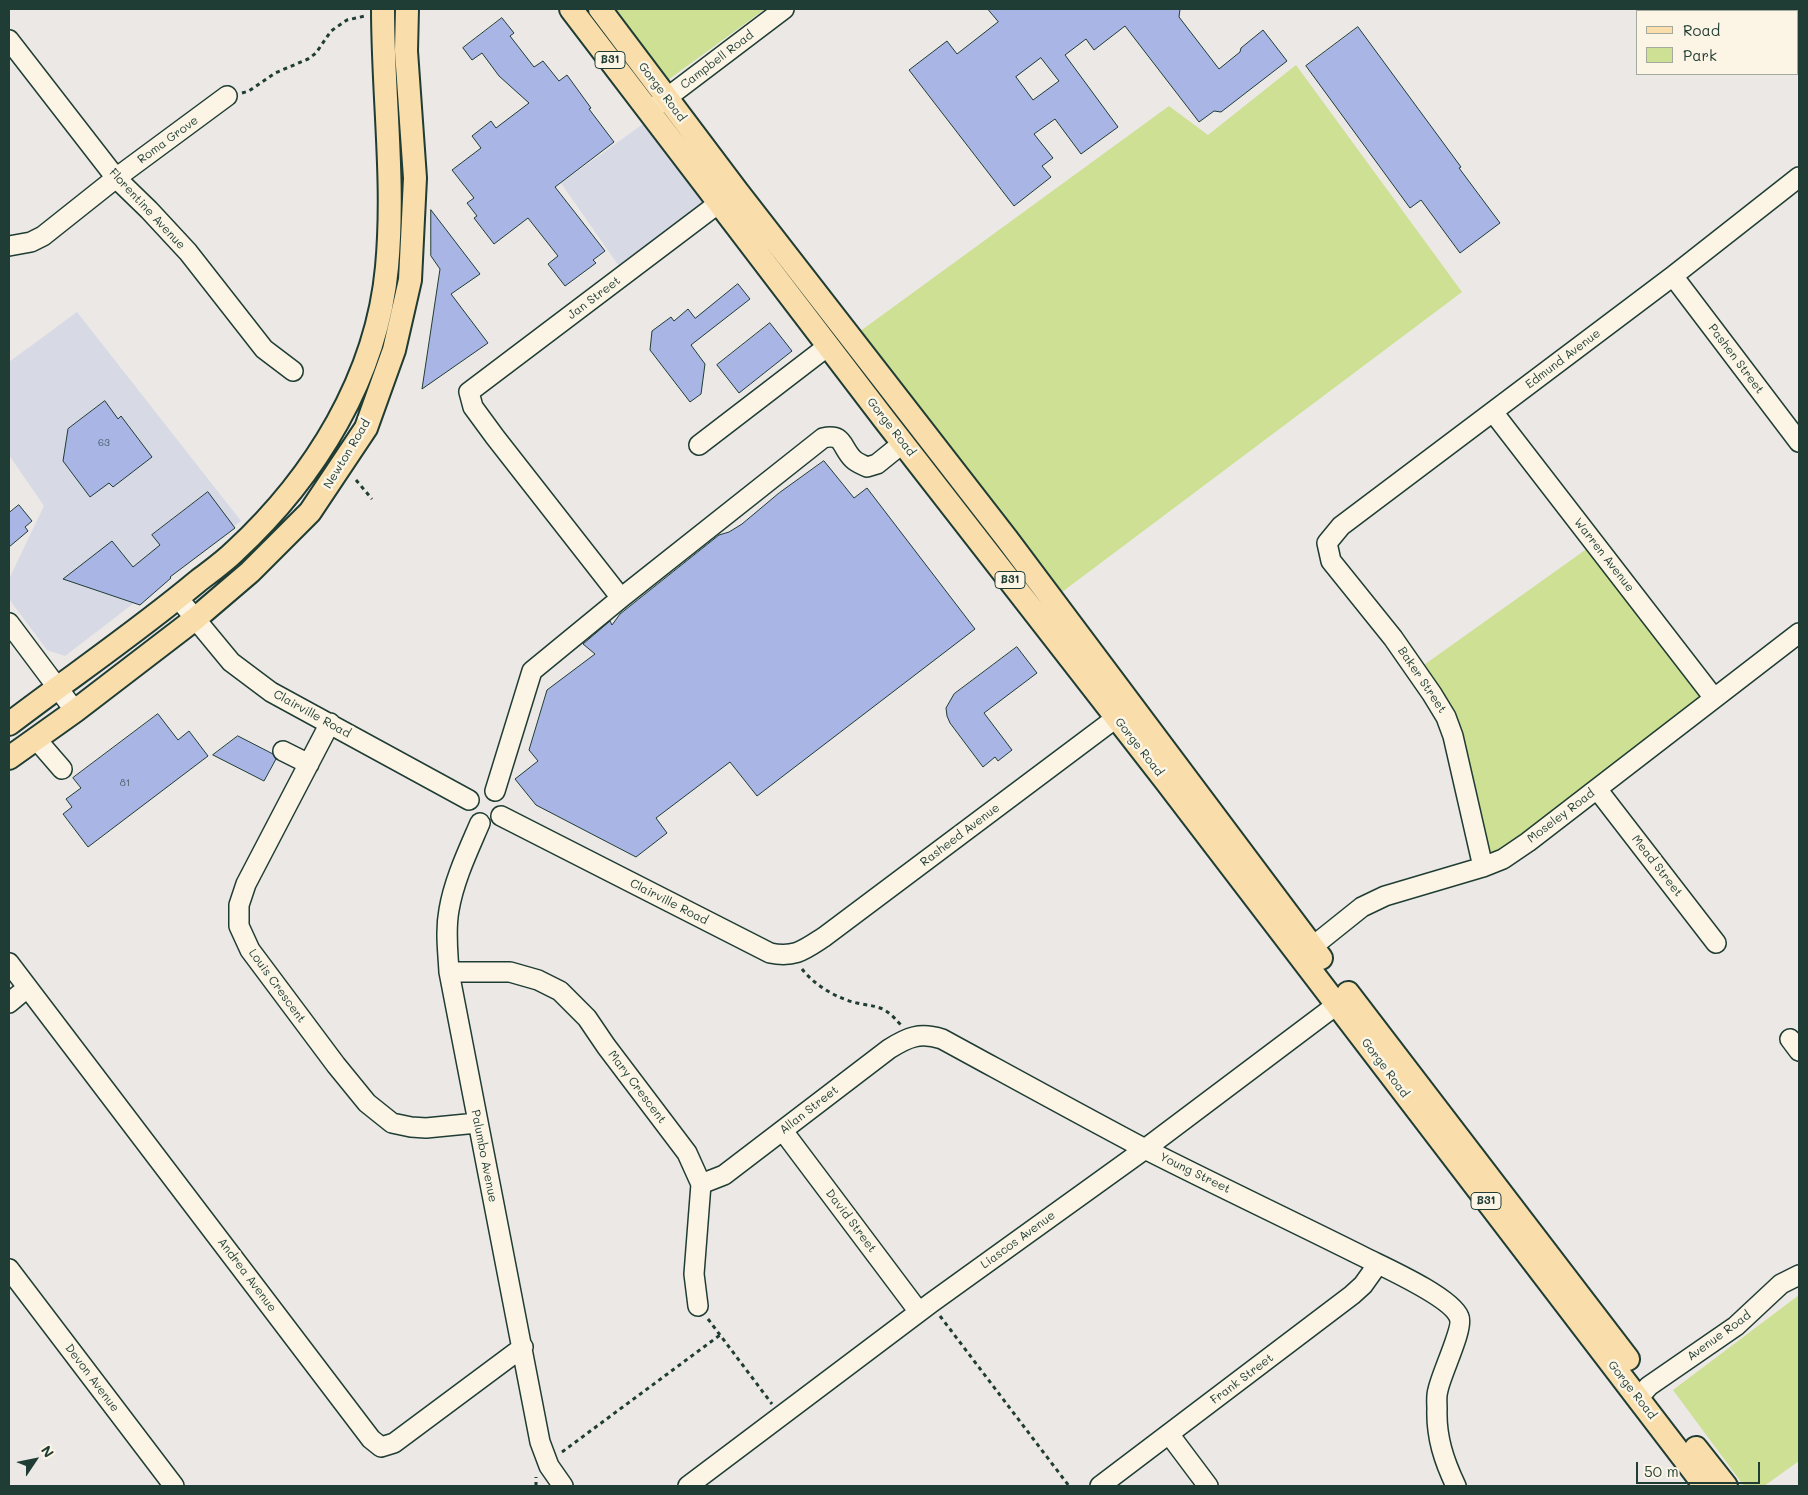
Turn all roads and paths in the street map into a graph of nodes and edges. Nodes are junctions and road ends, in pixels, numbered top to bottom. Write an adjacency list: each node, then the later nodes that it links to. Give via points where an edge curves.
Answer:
1 (407, 9): 28 (main road, Newton Road, via 406,51 415,178 410,280 385,376 366,428 310,512 256,567)
2 (571, 9): 9 (main road, Gorge Road / B31)
3 (600, 9): 8 (main road, Gorge Road / B31)
4 (784, 9): 8 (street, Campbell Road)
5 (376, 12): 7 (path, via 347,20 331,31 308,59 275,73 249,91); 26 (main road, Newton Road, via 383,46 391,180 390,224 382,305 368,354 335,429 306,474 235,551)
6 (9, 40): 11 (street, Florentine Avenue)
7 (227, 96): 11 (street, Roma Grove)
8 (667, 98): 9 (street, Campbell Road); 12 (main road, Gorge Road / B31)
9 (649, 111): 12 (main road, Gorge Road / B31)
10 (1799, 177): 14 (street, Edmund Avenue)
11 (116, 178): 13 (street, Roma Grove, via 43,236); 17 (street, Florentine Avenue, via 188,252 264,349)
12 (728, 197): 15 (main road, Gorge Road / B31); 16 (main road, Gorge Road / B31); 27 (street, Jan Street, via 469,392 473,407 495,437)
13 (9, 246)
14 (1673, 276): 18 (street, Edmund Avenue); 19 (street, Pashen Street)
15 (830, 312): 16 (main road); 21 (main road, Gorge Road / B31)
16 (828, 346): 20 (main road, Gorge Road / B31); 22 (street)
17 (293, 371)
18 (1493, 412): 25 (street, Edmund Avenue, via 1341,526); 32 (street, Warren Avenue)
19 (1799, 442)
20 (904, 443): 21 (main road); 27 (street, via 867,468 854,460 839,438 823,438); 34 (main road, Gorge Road / B31)
21 (932, 443): 34 (main road, Gorge Road / B31, via 1013,547)
22 (699, 445)
23 (356, 480): 24 (path)
24 (372, 499)
25 (1327, 543): 47 (street, Baker Street, via 1331,561 1393,638 1446,717)
26 (178, 598): 28 (street, Clairville Road); 31 (main road, Newton Road)
27 (621, 598): 43 (street, via 532,671)
28 (195, 620): 33 (main road, Newton Road); 36 (street, Clairville Road, via 231,662 248,676)
29 (9, 623): 31 (street)
30 (1799, 633): 32 (street, Moseley Road)
31 (57, 687): 33 (street); 35 (main road, Newton Road)
32 (1714, 698): 42 (street, Moseley Road)
33 (75, 711): 37 (main road, Newton Road)
34 (1124, 712): 49 (main road, Gorge Road / B31); 50 (street, Rasheed Avenue, via 824,937 801,951)
35 (9, 724)
36 (330, 724): 40 (street, Louis Crescent); 44 (street, Clairville Road)
37 (36, 739): 39 (main road, Newton Road); 41 (street)
38 (283, 751): 40 (street)
39 (9, 758)
40 (309, 764): 57 (street, Louis Crescent, via 239,905 239,926 250,950 367,1103 392,1123 426,1128)
41 (62, 770)
42 (1597, 789): 47 (street, Moseley Road, via 1528,842 1503,859); 48 (street, Mead Street)
43 (495, 791): 44 (street, via 482,789); 45 (street, via 503,802)
44 (469, 800): 46 (street, via 471,816)
45 (501, 816): 46 (street, via 489,824); 50 (street, Clairville Road, via 770,953)
46 (480, 823): 52 (street, Palumbo Avenue, via 458,876 449,911)
47 (1483, 867): 49 (street, Moseley Road, via 1385,896 1362,907)
48 (1716, 943)
49 (1306, 952): 54 (main road, Gorge Road / B31)
50 (785, 956)
51 (9, 963): 53 (street, Andrea Avenue)
52 (449, 972): 57 (street, Palumbo Avenue); 60 (street, Mary Crescent, via 510,972 560,991 587,1018 687,1153)
53 (27, 988): 55 (street); 67 (street, Andrea Avenue, via 371,1439 381,1447 394,1443)
54 (1343, 999): 59 (street, Liascos Avenue); 68 (main road, Gorge Road / B31)
55 (9, 1003)
56 (916, 1036): 58 (street, Allan Street, via 889,1049); 59 (street, Young Street, via 942,1039)
57 (477, 1123): 67 (street, Palumbo Avenue)
58 (783, 1130): 60 (street, Allan Street, via 724,1175); 65 (street, David Street)
59 (1145, 1149): 61 (street, Young Street); 65 (street, Liascos Avenue)
60 (701, 1184): 64 (street, Mary Crescent, via 694,1274)
61 (1378, 1264): 70 (street, Frank Street, via 1352,1295); 78 (street, Young Street, via 1443,1299 1460,1318 1460,1327 1437,1391 1436,1422 1447,1468)
62 (9, 1269): 72 (street, Devon Avenue)
63 (1799, 1275): 68 (street, Avenue Road, via 1781,1284 1736,1326)
64 (698, 1306): 66 (path)
65 (925, 1308): 69 (street, Liascos Avenue); 75 (path)
66 (720, 1335): 69 (path); 71 (path)
67 (523, 1347): 73 (street, Palumbo Avenue, via 540,1442 549,1466)
68 (1643, 1392): 79 (main road, Gorge Road / B31); 80 (main road, Gorge Road / B31)
69 (781, 1416): 74 (street, Liascos Avenue)
70 (1169, 1434): 76 (street, Frank Street); 77 (street)
71 (557, 1456)
72 (174, 1486)
73 (563, 1486)
74 (688, 1486)
75 (1069, 1486)
76 (1100, 1486)
77 (1208, 1486)
78 (1456, 1486)
79 (1706, 1486)
80 (1726, 1486)

